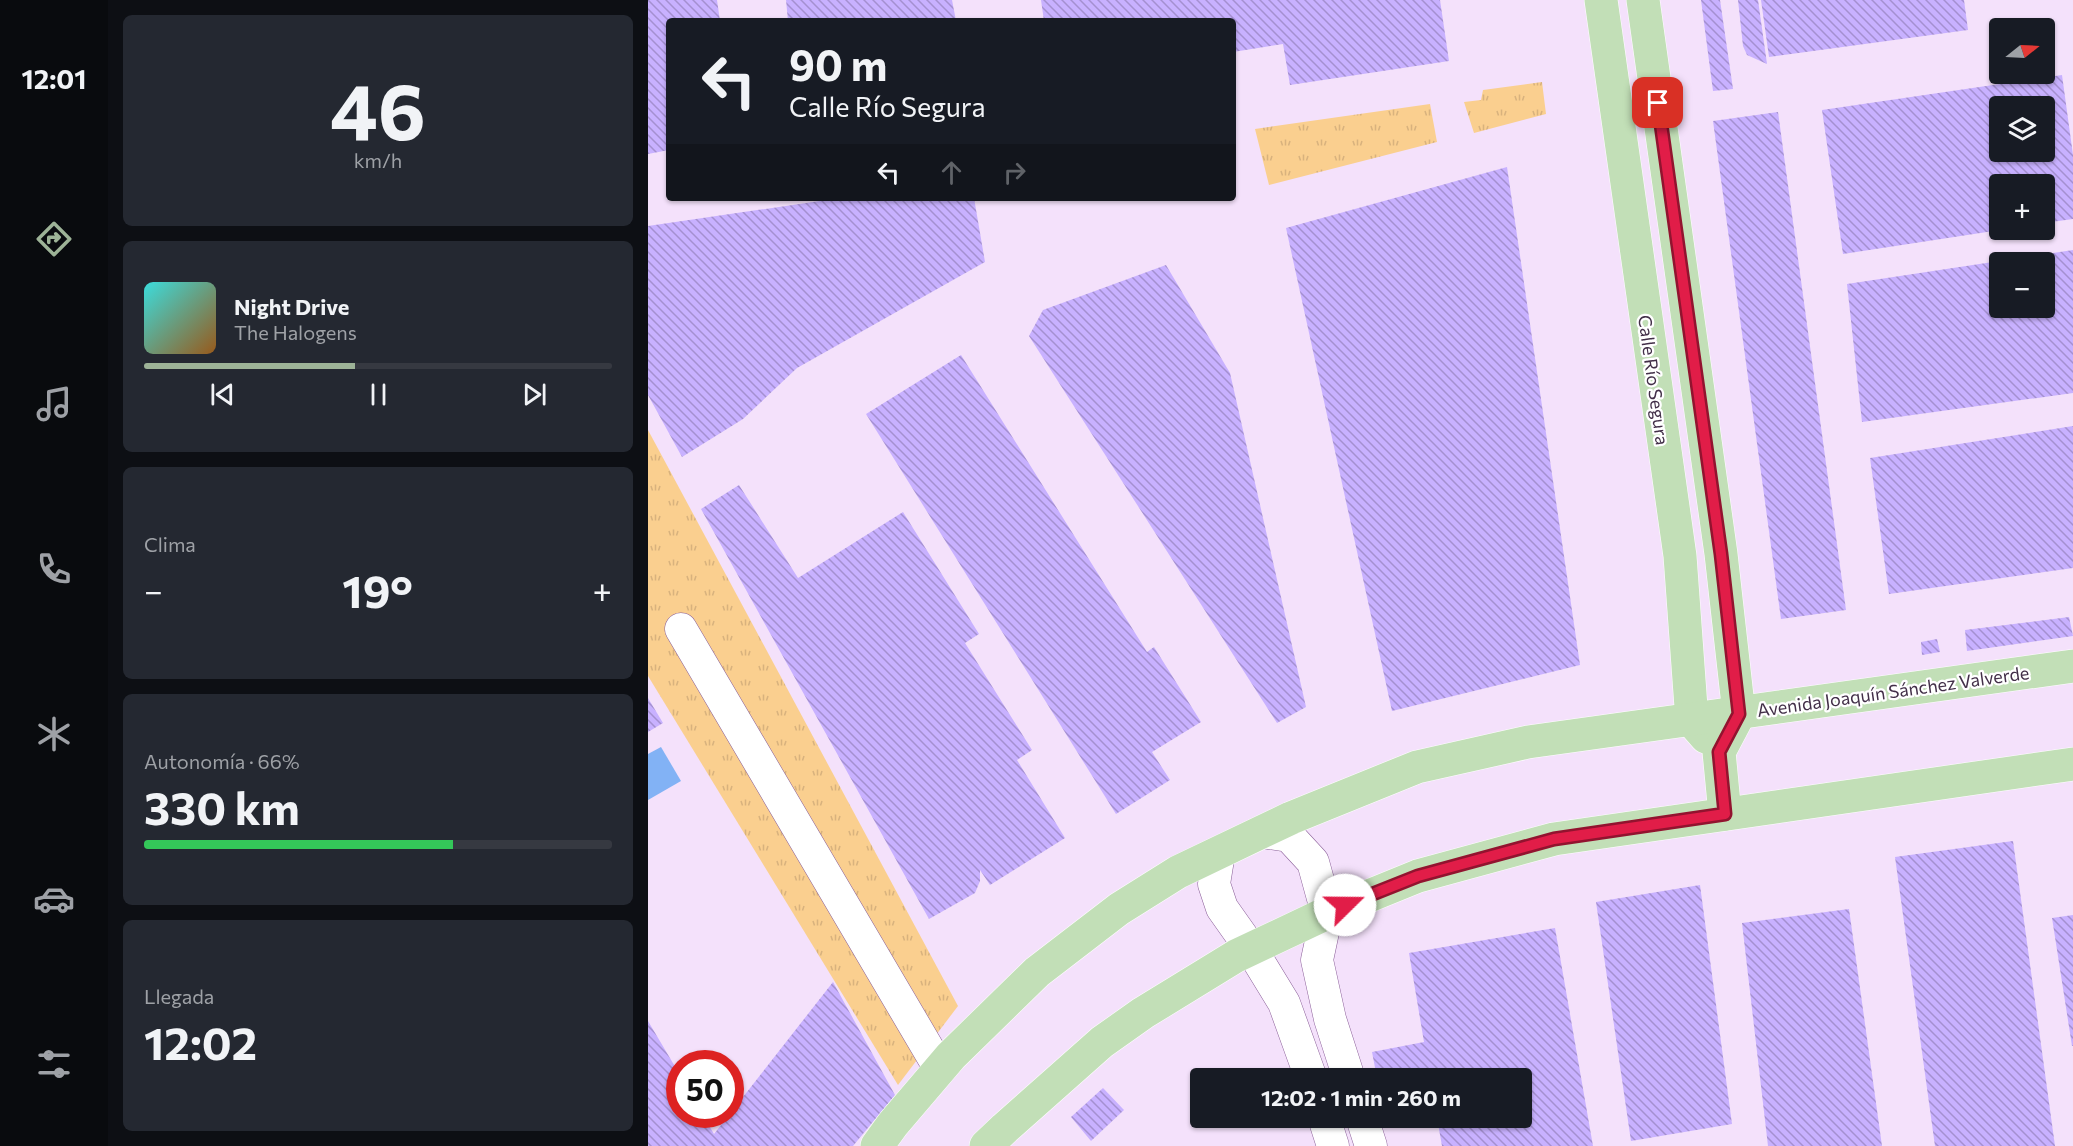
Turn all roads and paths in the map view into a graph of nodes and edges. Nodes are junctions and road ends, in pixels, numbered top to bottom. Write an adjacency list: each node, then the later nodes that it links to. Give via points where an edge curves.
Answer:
1 (1601, 0): 4 (main road, Calle Río Segura)
2 (1643, 0): 3 (main road)
3 (1651, 55): 4 (main road); 5 (main road)
4 (1609, 60): 9 (main road, Calle Río Segura, via 1680,556)
5 (1721, 554): 8 (main road, via 1751,675 1759,685); 9 (main road)
6 (681, 629): 18 (street)
7 (2073, 666): 8 (main road, Avenida Joaquín Sánchez Valverde)
8 (1798, 703): 9 (main road, Avenida Joaquín Sánchez Valverde)
9 (1715, 717): 11 (main road); 12 (main road, Avenida Joaquín Sánchez Valverde, via 1528,742 1417,767)
10 (2073, 764): 11 (main road)
11 (1725, 814): 14 (main road, via 1554,839 1418,876)
12 (1262, 832): 13 (main road, Avenida Joaquín Sánchez Valverde); 14 (street, via 1288,836 1313,862)
13 (1219, 853): 15 (street, via 1214,884 1222,908); 18 (main road, Avenida Joaquín Sánchez Valverde, via 1178,872 1119,909 1037,972)
14 (1327, 912): 15 (main road); 17 (street, via 1317,960)
15 (1251, 949): 16 (street, via 1284,1003); 22 (main road, via 1102,1042)
16 (1307, 1068)
17 (1346, 1068)
18 (940, 1069): 21 (main road, Avenida Joaquín Sánchez Valverde)
19 (1327, 1128): 23 (street)
20 (1365, 1128): 24 (street)
21 (877, 1146)
22 (986, 1146)
23 (1333, 1146)
24 (1371, 1146)

